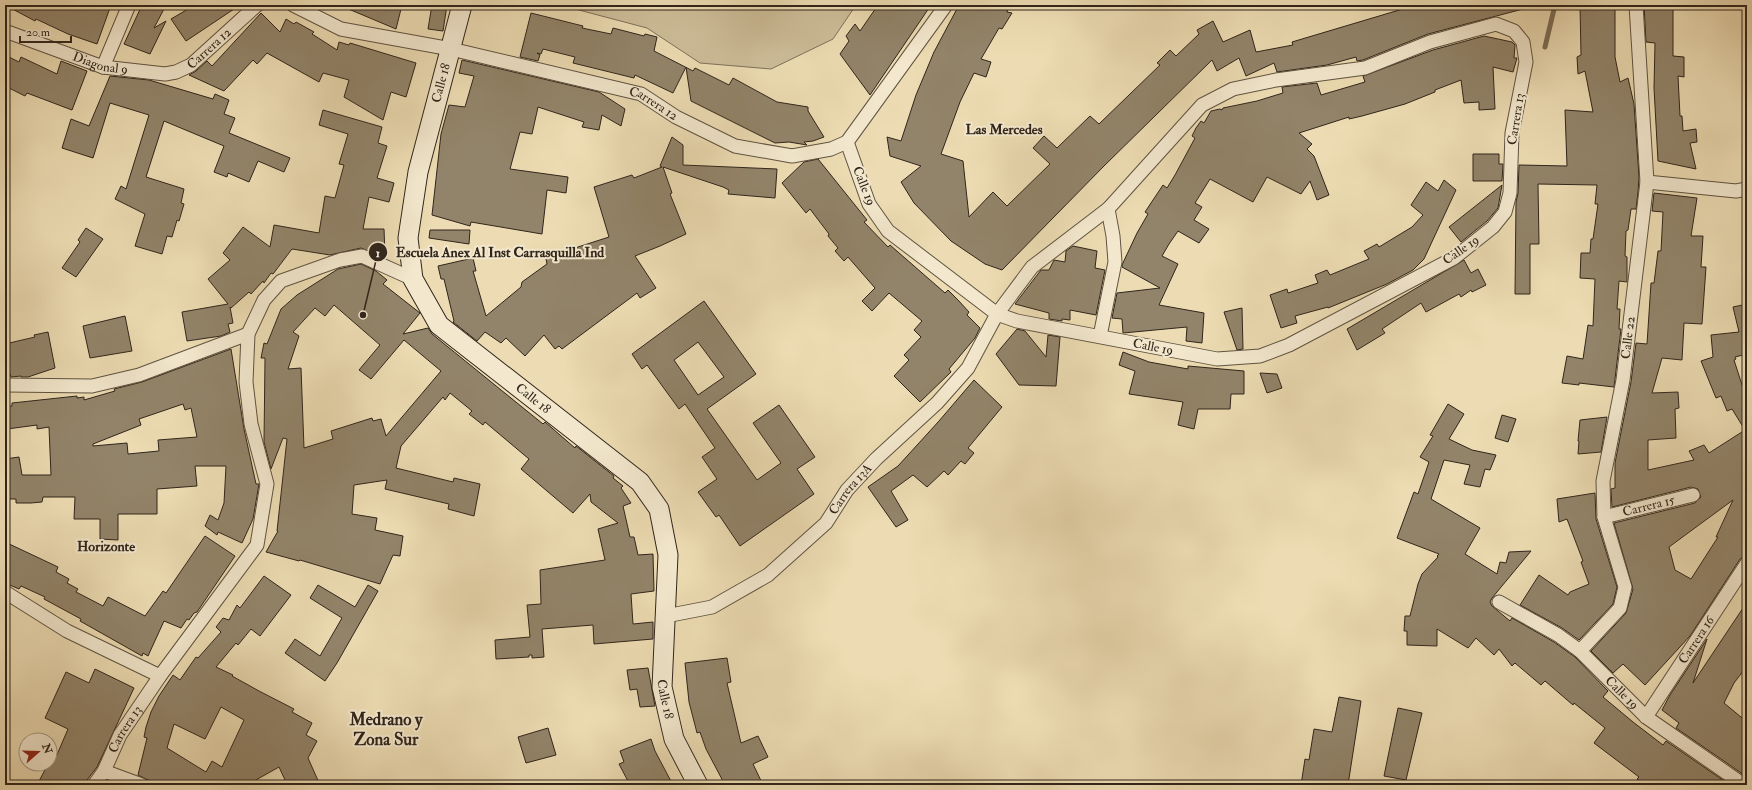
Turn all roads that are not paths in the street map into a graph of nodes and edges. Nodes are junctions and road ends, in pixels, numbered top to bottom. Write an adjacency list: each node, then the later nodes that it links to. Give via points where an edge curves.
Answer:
1 (129, 5): 10 (street)
2 (257, 5): 11 (street, Carrera 12, via 191,65)
3 (293, 5): 9 (street, Carrera 12, via 341,29)
4 (462, 5): 9 (main road, Calle 18)
5 (946, 5): 12 (street)
6 (1636, 5): 13 (street, Calle 22)
7 (1514, 30): 15 (street, Carrera 13A, via 1496,24 1430,42 1365,68 1276,80 1233,89 1202,105); 16 (street, Carrera 13, via 1523,42 1526,62 1512,133 1510,193)
8 (5, 31): 10 (street, Diagonal 9)
9 (450, 49): 12 (street, Carrera 12, via 641,94 676,117 735,146 792,156 831,149); 17 (main road, Calle 18, via 418,172 408,238)
10 (103, 67): 11 (street, Diagonal 9, via 164,74)
11 (176, 72)
12 (846, 142): 18 (street, Calle 19, via 869,204 888,231)
13 (1648, 182): 14 (street, via 1736,191); 23 (street, Calle 22, via 1624,380 1603,481)
14 (1747, 189)
15 (1108, 209): 18 (street, Carrera 13A, via 1032,267); 20 (street, via 1115,262)
16 (1506, 212): 20 (street, Calle 19, via 1493,227 1454,258 1289,345 1260,356 1217,359)
17 (413, 279): 19 (street, via 362,256 340,260 281,281 264,300); 27 (main road, Calle 18, via 439,325 640,482 660,509 668,555)
18 (996, 314): 20 (street, Calle 19); 27 (street, Carrera 13A, via 968,368 937,403 876,459 847,490 826,523 768,575 712,607)
19 (248, 334): 21 (street, via 139,375 92,386); 29 (street, Carrera 13, via 246,382 250,417 267,484 258,545)
20 (1100, 336)
21 (5, 385)
22 (1693, 495): 23 (street, Carrera 15)
23 (1604, 516): 28 (street, Calle 22, via 1624,587 1620,608)
24 (1747, 563): 30 (street, Carrera 16)
25 (5, 592): 29 (street, via 67,631)
26 (1499, 602): 28 (street, Calle 19, via 1558,635)
27 (666, 616): 34 (main road, Calle 18, via 662,687 674,739)
28 (1580, 651): 30 (street, Calle 19)
29 (160, 676): 31 (street, Carrera 13, via 120,735)
30 (1646, 717): 35 (street, Calle 19)
31 (104, 771): 32 (street, Carrera 13); 33 (street)
32 (94, 785)
33 (142, 785)
34 (698, 785)
35 (1744, 785)

